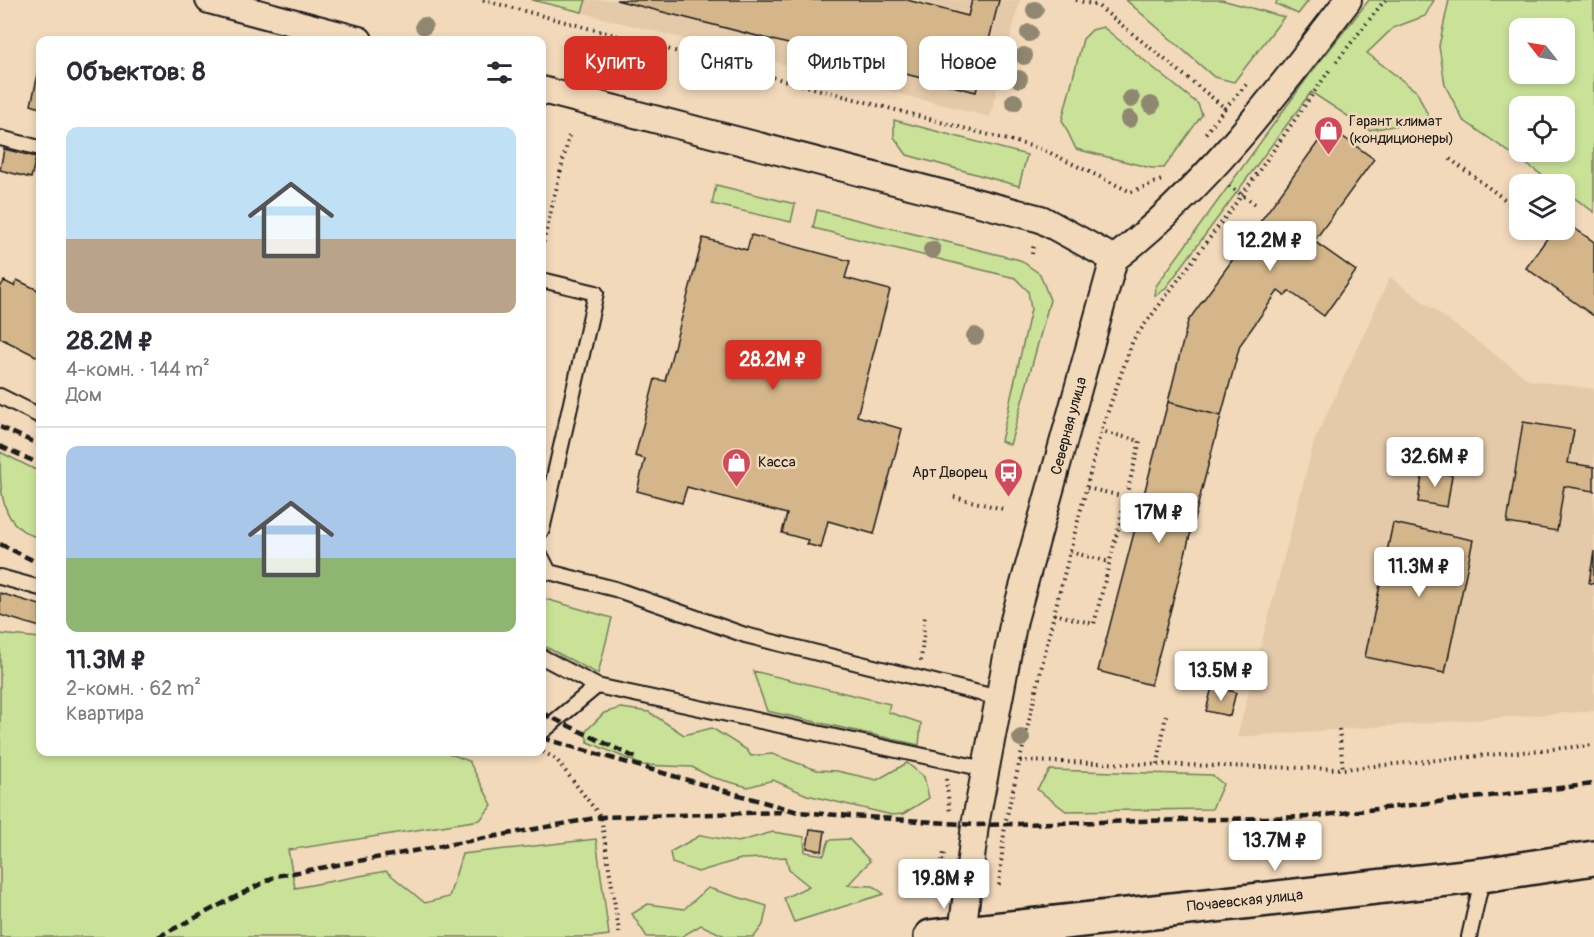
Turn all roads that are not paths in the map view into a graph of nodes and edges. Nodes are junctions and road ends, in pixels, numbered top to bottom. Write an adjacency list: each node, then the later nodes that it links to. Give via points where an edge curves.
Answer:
1 (209, 0): 3 (street)
2 (1348, 0): 7 (street, via 1212,171 1153,229)
3 (344, 36)
4 (546, 91): 7 (street, via 1041,219)
5 (0, 138): 6 (lane)
6 (36, 147)
7 (1114, 259): 17 (street, Северная улица, via 1014,620)
8 (546, 281): 11 (lane, via 596,293)
9 (0, 396): 10 (lane)
10 (36, 414)
11 (546, 512)
12 (546, 566): 17 (lane, via 549,572 615,589 745,635)
13 (0, 577): 14 (lane)
14 (36, 587)
15 (546, 659): 16 (lane)
16 (597, 686): 18 (lane); 19 (lane)
17 (999, 698): 19 (street, Северная улица)
18 (546, 729)
19 (985, 770): 22 (street, Северная улица)
20 (1594, 858): 21 (main road, Почаевская улица)
21 (1483, 875): 22 (main road, Почаевская улица); 23 (lane)
22 (951, 936)
23 (1469, 937)

